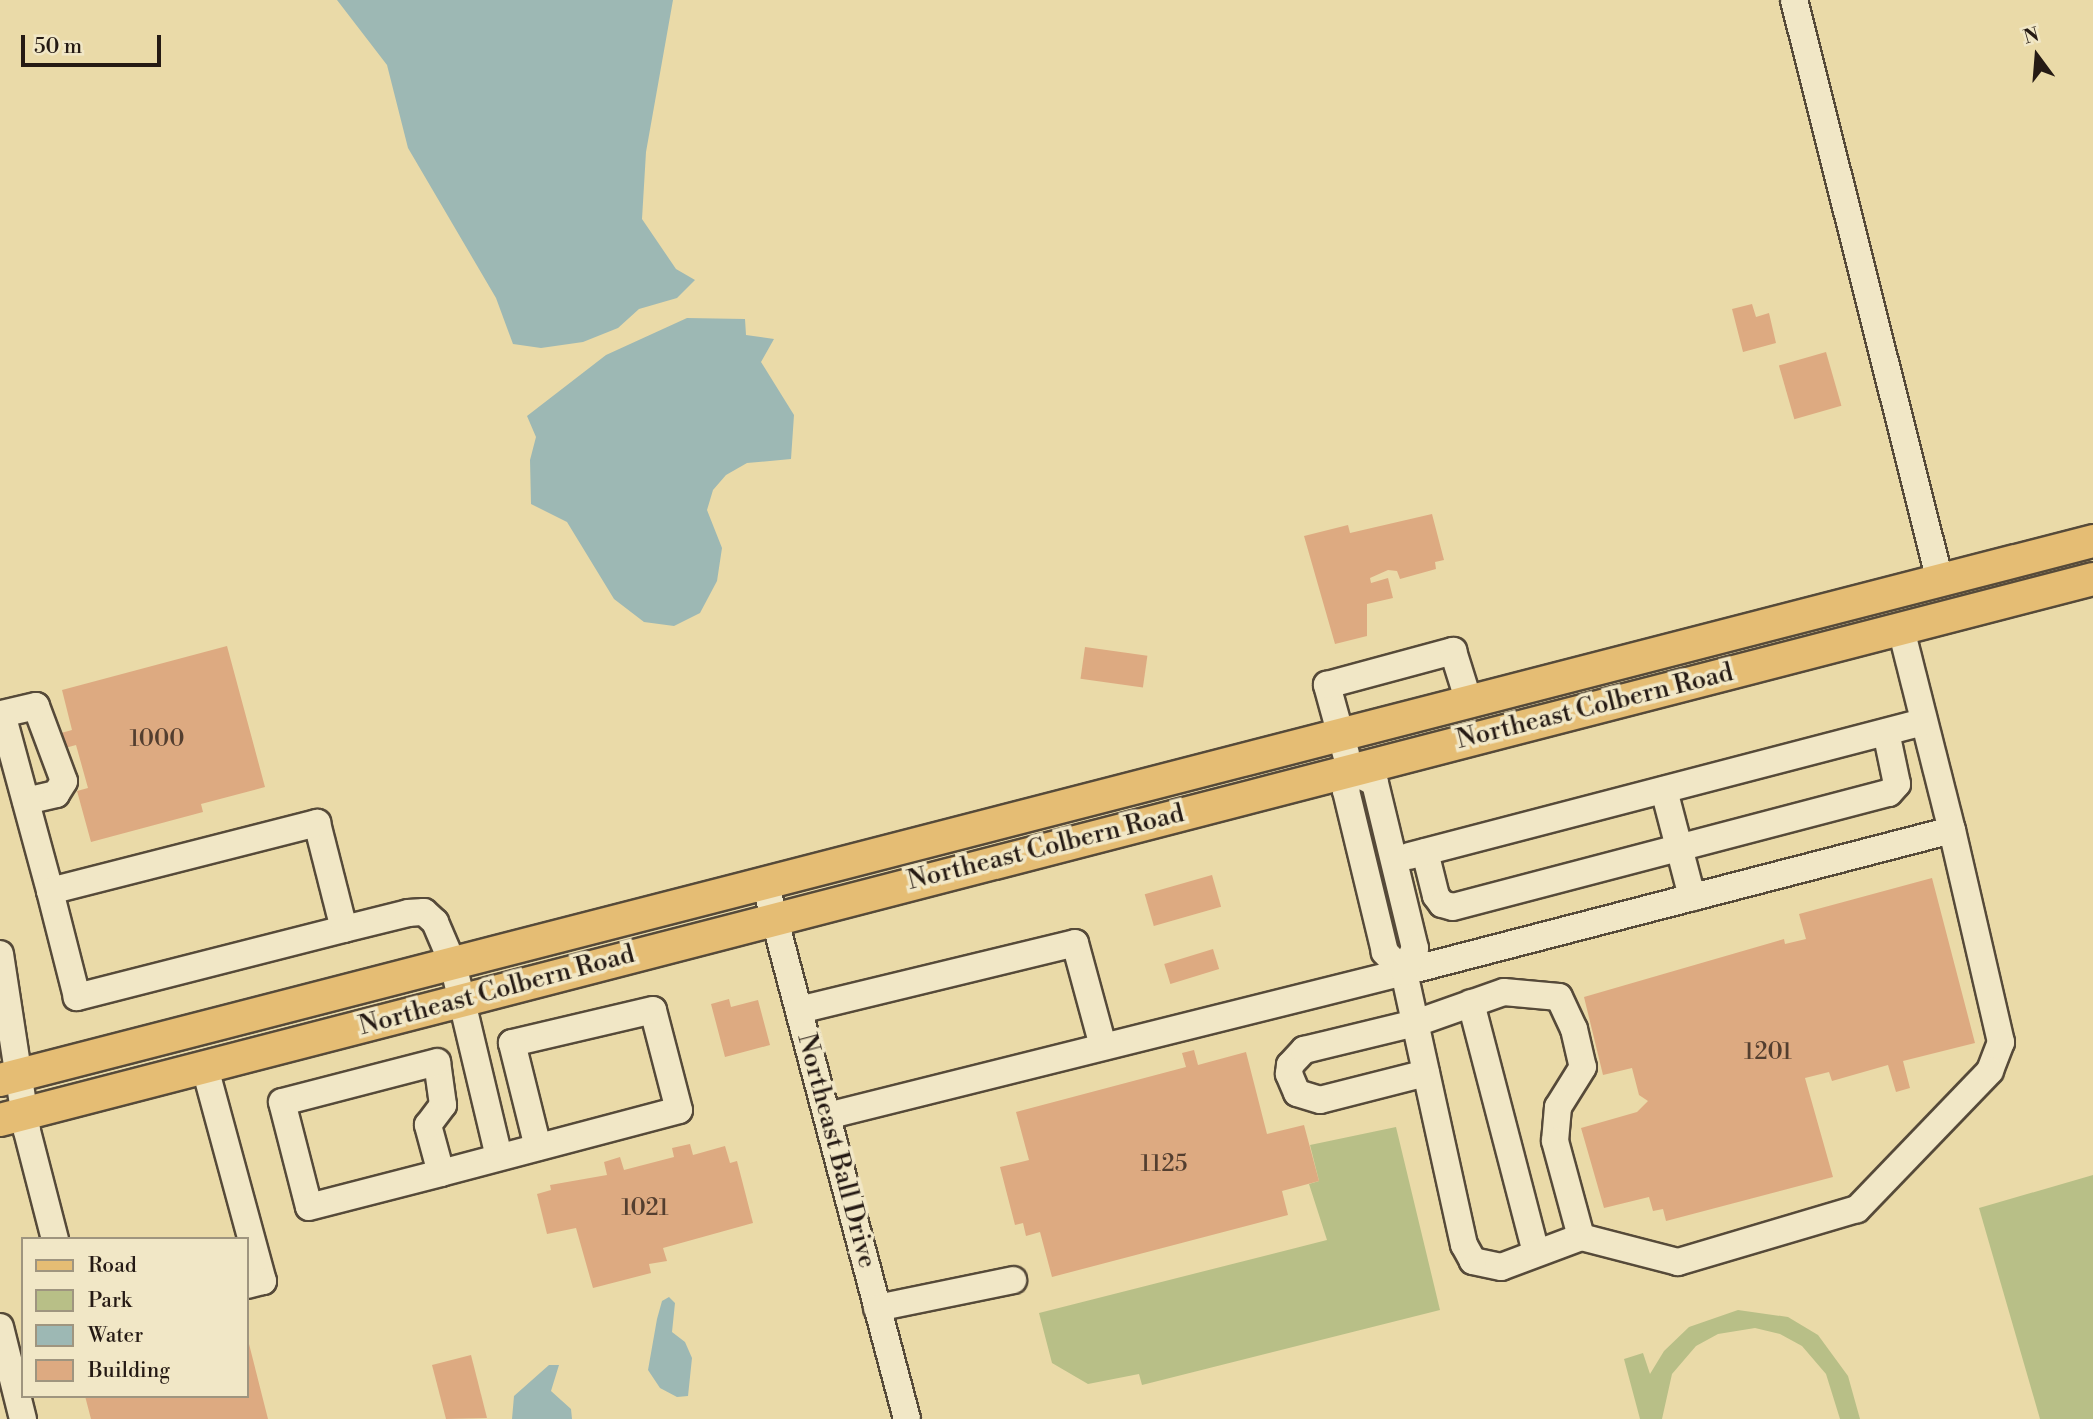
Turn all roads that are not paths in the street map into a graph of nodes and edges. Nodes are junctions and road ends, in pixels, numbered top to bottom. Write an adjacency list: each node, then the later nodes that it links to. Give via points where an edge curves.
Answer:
1 (1794, 0): 4 (street)
2 (2093, 541): 4 (main road, Northeast Colbern Road)
3 (2093, 579): 5 (main road, Northeast Colbern Road)
4 (1940, 580): 6 (main road, Northeast Colbern Road)
5 (1901, 629): 8 (street); 11 (main road, Northeast Colbern Road)
6 (1469, 702): 10 (main road, Northeast Colbern Road); 10 (street, via 1453,651 1327,685)
7 (1, 715): 13 (street); 13 (street, via 36,706 64,780 56,794)
8 (1923, 722): 9 (street); 14 (street)
9 (1886, 732): 12 (street); 15 (street, via 1898,784 1889,793)
10 (1341, 735): 11 (street); 18 (main road, Northeast Colbern Road)
11 (1350, 769): 17 (street, via 1375,783); 21 (main road, Northeast Colbern Road); 25 (street, via 1346,791 1385,952)
12 (1664, 790): 15 (street); 16 (street)
13 (26, 801): 19 (street)
14 (1952, 830): 20 (street); 40 (street, via 2001,1042 1990,1071 1857,1209 1678,1262)
15 (1679, 848): 16 (street, via 1453,907 1436,896); 20 (street)
16 (1425, 852): 17 (street)
17 (1394, 860): 25 (street, via 1415,948)
18 (765, 883): 21 (street, Northeast Ball Drive); 24 (main road, Northeast Colbern Road)
19 (50, 891): 22 (street, via 77,997); 22 (street, via 317,822)
20 (1692, 897): 25 (street)
21 (773, 919): 26 (main road, Northeast Colbern Road); 28 (street, Northeast Ball Drive)
22 (344, 929): 24 (street, via 424,912 435,922)
23 (0, 954): 33 (street)
24 (453, 964): 26 (street); 33 (main road, Northeast Colbern Road)
25 (1404, 972): 29 (street); 30 (street)
26 (463, 1000): 31 (main road, Northeast Colbern Road); 37 (street)
27 (1477, 1001): 29 (street); 40 (street, via 1504,992 1559,997 1574,1029 1583,1067 1558,1107 1555,1141); 41 (street)
28 (799, 1010): 30 (street, via 1074,943); 34 (street, Northeast Ball Drive)
29 (1416, 1023): 32 (street); 32 (street, via 1304,1050 1290,1065 1291,1083 1307,1099 1320,1100)
30 (1103, 1046): 34 (street)
31 (205, 1068): 35 (main road, Northeast Colbern Road); 43 (street, via 263,1281)
32 (1426, 1073): 41 (street, via 1464,1245 1473,1261 1501,1267)
33 (10, 1078): 35 (street)
34 (827, 1116): 44 (street, Northeast Ball Drive)
35 (12, 1117): 39 (street)
36 (538, 1147): 36 (street, via 679,1110 653,1010 512,1043); 37 (street)
37 (499, 1157): 38 (street)
38 (441, 1173): 38 (street, via 309,1207 282,1102 437,1062 443,1105 428,1125)
39 (54, 1237)
40 (1581, 1237): 41 (street)
41 (1536, 1254)
42 (1013, 1280): 44 (street)
43 (248, 1285)
44 (877, 1308): 47 (street, Northeast Ball Drive)
45 (0, 1327): 46 (street)
46 (23, 1419)
47 (907, 1419)

